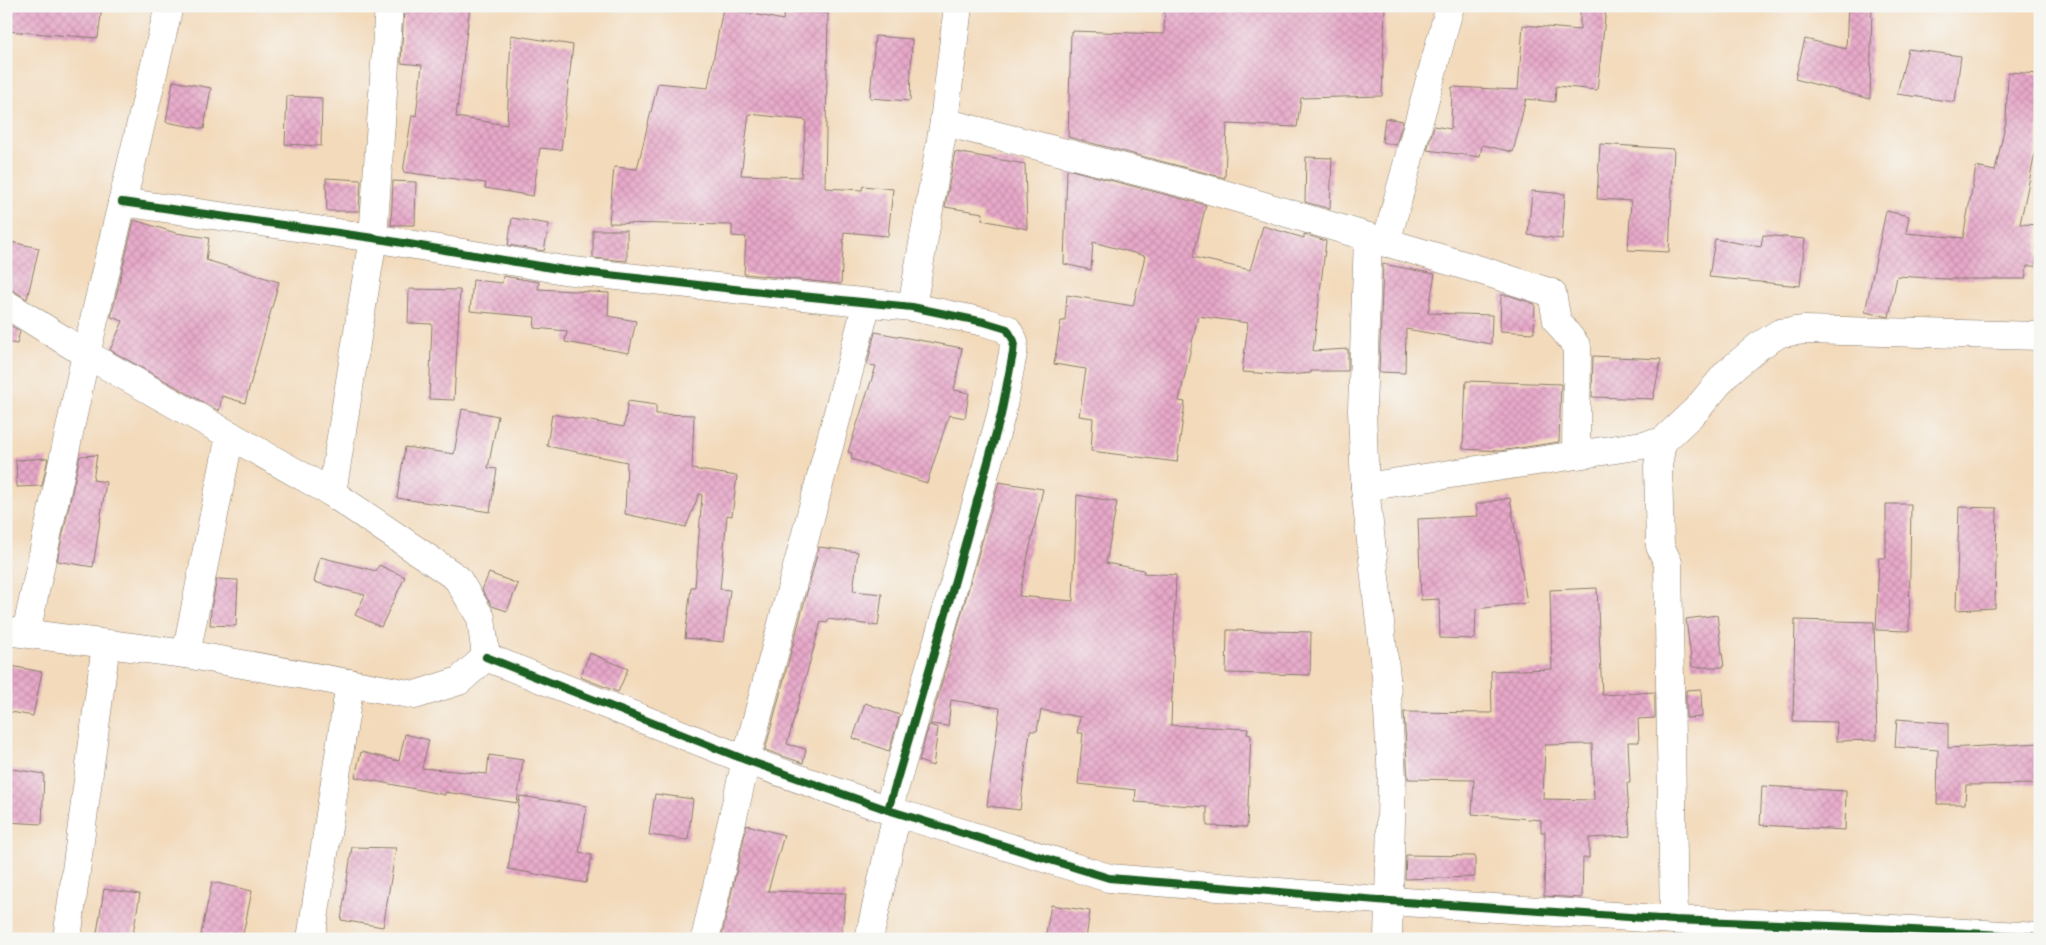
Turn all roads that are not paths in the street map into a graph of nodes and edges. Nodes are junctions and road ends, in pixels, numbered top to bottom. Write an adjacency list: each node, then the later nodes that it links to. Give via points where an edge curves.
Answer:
1 (169, 6): 6 (street)
2 (389, 6): 7 (street)
3 (958, 6): 5 (street)
4 (1450, 6): 8 (street)
5 (944, 122): 8 (street, via 1203,188); 11 (street)
6 (122, 202): 7 (street); 13 (street)
7 (373, 238): 9 (street, via 564,270); 18 (street)
8 (1377, 240): 16 (street, via 1552,293 1557,321 1577,347); 17 (street, via 1362,410)
9 (867, 303): 11 (street); 24 (street)
10 (6, 304): 13 (street)
11 (912, 307): 25 (street, via 1006,329 1014,347 1001,415)
12 (2040, 336): 15 (street, via 1804,330 1780,333 1727,373 1697,409)
13 (86, 354): 14 (street); 19 (street)
14 (230, 435): 18 (street); 21 (street)
15 (1662, 442): 16 (street); 27 (street, via 1658,466 1660,546 1668,563)
16 (1576, 455): 17 (street)
17 (1365, 487): 26 (street, via 1386,677 1392,778)
18 (332, 493): 22 (street, via 457,578 481,618)
19 (16, 632): 20 (street)
20 (106, 644): 21 (street); 30 (street)
21 (186, 654): 23 (street)
22 (486, 657): 23 (street, via 459,681 415,695); 24 (street)
23 (350, 683): 31 (street)
24 (746, 760): 25 (street); 32 (street)
25 (893, 812): 26 (street, via 1109,878); 33 (street)
26 (1390, 902): 27 (street); 34 (street)
27 (1674, 920): 28 (street)
28 (1857, 933): 29 (street)
29 (2040, 937)
30 (67, 939)
31 (311, 939)
32 (705, 939)
33 (869, 939)
34 (1388, 939)

